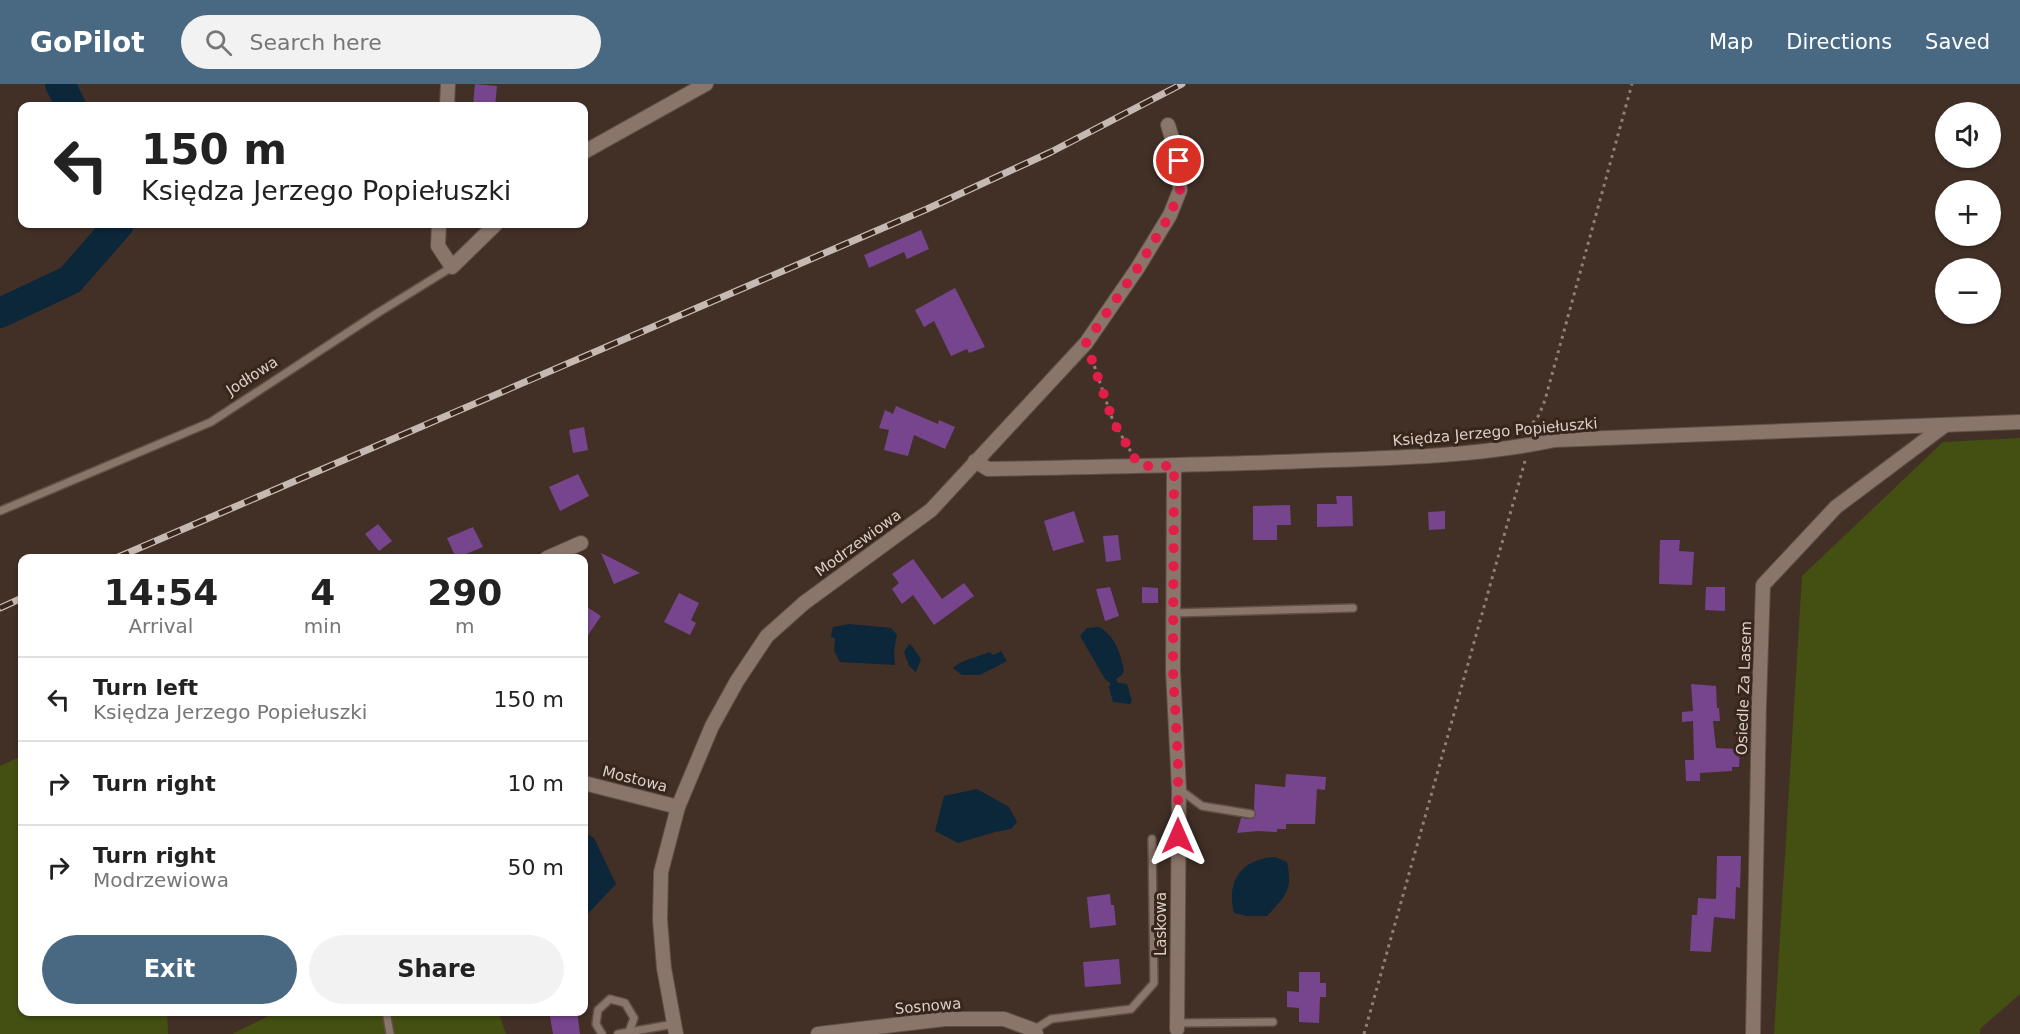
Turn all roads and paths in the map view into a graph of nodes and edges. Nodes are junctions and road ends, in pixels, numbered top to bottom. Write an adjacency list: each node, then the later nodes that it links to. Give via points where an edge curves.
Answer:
1 (448, 84): 4 (street)
2 (706, 84): 6 (street)
3 (1632, 84): 13 (path, via 1545,400 1528,430)
4 (447, 102)
5 (1168, 125): 10 (street, Modrzewiowa, via 1179,161 1180,190 1170,215 1137,269)
6 (588, 150)
7 (439, 228): 9 (street, via 438,246)
8 (492, 228): 9 (street, Jodłowa)
9 (452, 267): 17 (lane, Jodłowa, via 211,422)
10 (1086, 343): 14 (street, Modrzewiowa); 15 (path, via 1113,421)
11 (2020, 422): 12 (street, Księdza Jerzego Popiełuszki)
12 (1944, 426): 13 (street, Księdza Jerzego Popiełuszki, via 1555,440); 38 (street, Osiedle Za Lasem, via 1836,507 1763,585)
13 (1529, 445): 16 (street, Księdza Jerzego Popiełuszki, via 1424,457); 37 (path)
14 (975, 461): 15 (street, Księdza Jerzego Popiełuszki, via 988,469); 24 (street, Modrzewiowa, via 931,510 804,603 767,636 712,726)
15 (1139, 466): 16 (street, Księdza Jerzego Popiełuszki)
16 (1174, 466): 21 (street, Laskowa)
17 (0, 511)
18 (581, 543): 19 (street)
19 (556, 554)
20 (1353, 608): 21 (lane)
21 (1173, 613): 23 (street, Laskowa)
22 (588, 784): 24 (street, Mostowa)
23 (1179, 789): 25 (lane, via 1202,806); 29 (street, Laskowa)
24 (678, 807): 30 (street, Modrzewiowa, via 661,872 660,920)
25 (1251, 814)
26 (1152, 839): 32 (lane, via 1154,983 1131,1009 1051,1019)
27 (387, 1016): 33 (lane)
28 (1273, 1022): 29 (lane, Laskowa)
29 (1177, 1026)
30 (675, 1029): 31 (lane)
31 (629, 1032): 34 (lane, via 634,1018 625,1003 610,999 598,1010 596,1024); 35 (lane)
32 (1035, 1032): 36 (street, Sosnowa, via 1004,1019 945,1019)
33 (390, 1034)
34 (602, 1034)
35 (618, 1034)
36 (818, 1034)
37 (1364, 1034)
38 (1753, 1034)

